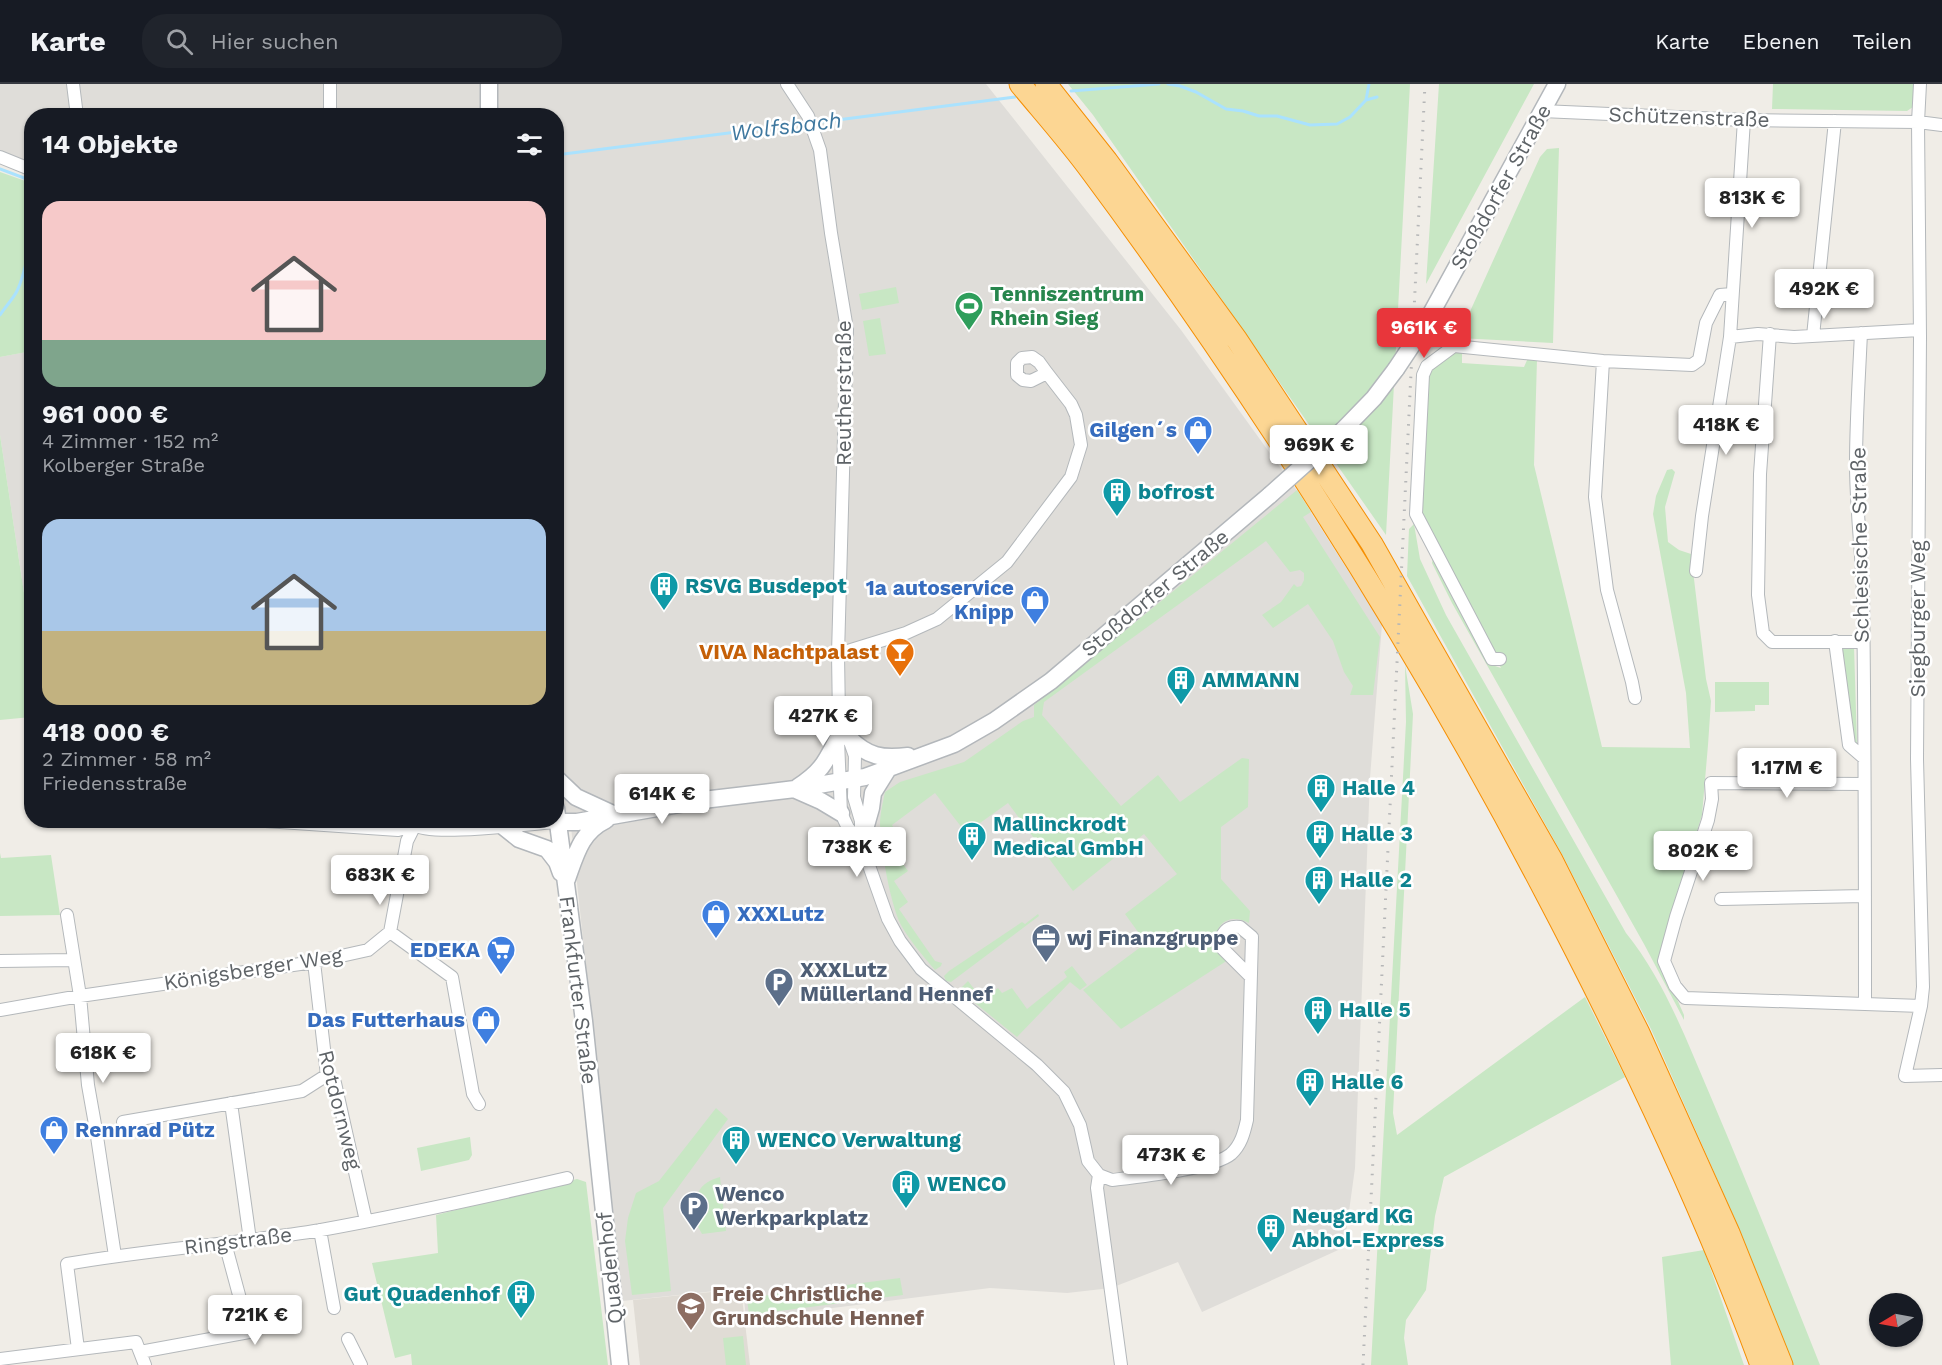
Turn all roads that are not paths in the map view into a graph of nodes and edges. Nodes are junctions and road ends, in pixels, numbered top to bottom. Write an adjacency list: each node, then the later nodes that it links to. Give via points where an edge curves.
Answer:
1 (73, 84): 9 (street)
2 (330, 84): 10 (street)
3 (489, 84): 11 (main road)
4 (787, 84): 30 (street, Reutherstraße, via 808,116 820,150 847,329)
5 (1020, 84): 87 (highway, via 1089,169 1230,364 1356,558 1454,723 1621,1042 1712,1244)
6 (1046, 84): 88 (highway, via 1237,340 1372,544 1552,860 1639,1033 1729,1233)
7 (1557, 84): 12 (main road, Stoßdorfer Straße)
8 (1920, 84): 15 (street, Siegburger Weg)
9 (76, 108)
10 (330, 108)
11 (489, 108)
12 (1542, 111): 13 (street, Schützenstraße); 34 (main road, Stoßdorfer Straße, bridge, via 1422,330 1374,398 1270,495 1051,681 994,722)
13 (1744, 120): 14 (street, Schützenstraße); 19 (street)
14 (1835, 121): 15 (street, Schützenstraße); 23 (street)
15 (1918, 122): 16 (street, Schützenstraße); 20 (street, Siegburger Weg)
16 (1942, 125)
17 (0, 157): 18 (street)
18 (24, 167)
19 (1732, 294): 24 (street); 25 (street, via 1720,295 1706,323 1700,360 1692,365)
20 (1920, 330): 21 (street); 63 (street, Siegburger Weg, via 1917,759)
21 (1861, 333): 23 (street); 29 (street, Schlesische Straße, via 1856,464)
22 (1770, 334): 23 (street); 24 (street); 28 (street, via 1760,474 1758,596 1763,633 1772,642)
23 (1814, 336)
24 (1730, 337): 27 (street)
25 (1603, 361): 31 (street, via 1454,346 1427,366 1423,375 1416,514 1492,659); 32 (street, via 1595,496 1607,590)
26 (1047, 373): 30 (street, via 1071,404 1081,445 1071,477 1057,498 1007,562 937,619)
27 (1696, 571)
28 (1835, 641): 29 (street); 35 (street, Schlesische Straße, via 1849,745)
29 (1863, 642): 35 (street, Schlesische Straße)
30 (838, 654): 33 (street, Reutherstraße)
31 (1500, 660)
32 (1635, 698)
33 (843, 738): 34 (main road, via 873,755 887,758); 37 (street, Reutherstraße); 40 (main road, via 816,775)
34 (930, 754): 36 (main road, Stoßdorfer Straße)
35 (1864, 758): 38 (street, Schlesische Straße)
36 (888, 769): 37 (main road, Stoßdorfer Straße); 51 (main road, via 873,794)
37 (847, 780): 40 (main road, Stoßdorfer Straße); 41 (street, Reutherstraße); 51 (street, via 861,821)
38 (1864, 784): 53 (street, Schlesische Straße); 62 (street, via 1711,783 1708,819 1664,961 1685,998)
39 (564, 787): 42 (main road, via 576,797)
40 (795, 789): 41 (main road); 42 (main road, Stoßdorfer Straße)
41 (842, 813): 51 (street)
42 (615, 815): 43 (main road, Stoßdorfer Straße, via 577,822); 52 (main road, via 595,825 579,843)
43 (564, 817)
44 (370, 828): 45 (street)
45 (403, 828)
46 (411, 828): 56 (street)
47 (419, 828): 48 (street)
48 (442, 828)
49 (514, 828): 52 (main road, via 519,839 547,849 557,862)
50 (558, 828): 52 (main road, Frankfurter Straße)
51 (861, 843): 71 (street, via 888,919 900,941 921,969 1064,1092 1080,1125 1088,1161)
52 (565, 885): 70 (main road, Frankfurter Straße)
53 (1865, 896): 54 (street); 62 (street, Schlesische Straße)
54 (1721, 899)
55 (68, 915): 57 (street)
56 (390, 932): 59 (street, Königsberger Weg, via 368,950); 68 (street, via 452,977)
57 (74, 960): 58 (street); 61 (street)
58 (0, 961)
59 (314, 962): 61 (street, Königsberger Weg); 65 (street, Rotdornweg)
60 (1250, 976): 71 (street, via 1247,1120 1241,1142 1218,1162 1201,1166 1112,1180)
61 (80, 996): 64 (street, Königsberger Weg); 77 (street, via 88,1085)
62 (1865, 1004): 63 (street)
63 (1921, 1006): 66 (street, Siegburger Weg, via 1905,1076)
64 (0, 1010)
65 (327, 1075): 67 (street, via 302,1091); 73 (street, Rotdornweg, via 335,1083)
66 (1942, 1075)
67 (231, 1104): 69 (street); 75 (street)
68 (478, 1104)
69 (123, 1122)
70 (600, 1171): 85 (main road, Quadenhof)
71 (1099, 1175): 86 (street, via 1097,1188)
72 (567, 1178): 73 (street, Ringstraße)
73 (366, 1221): 74 (street, Ringstraße)
74 (320, 1230): 75 (street, Ringstraße); 78 (street)
75 (250, 1240): 76 (street, Ringstraße)
76 (225, 1244): 77 (street, Ringstraße); 81 (street, via 249,1332)
77 (115, 1256): 80 (street, Ringstraße, via 68,1264)
78 (334, 1308)
79 (348, 1338): 84 (street)
80 (78, 1349): 81 (street, via 136,1342); 82 (street)
81 (140, 1352): 83 (street)
82 (7, 1361)
83 (145, 1365)
84 (361, 1365)
85 (621, 1365)
86 (1121, 1365)
87 (1761, 1365)
88 (1782, 1365)

